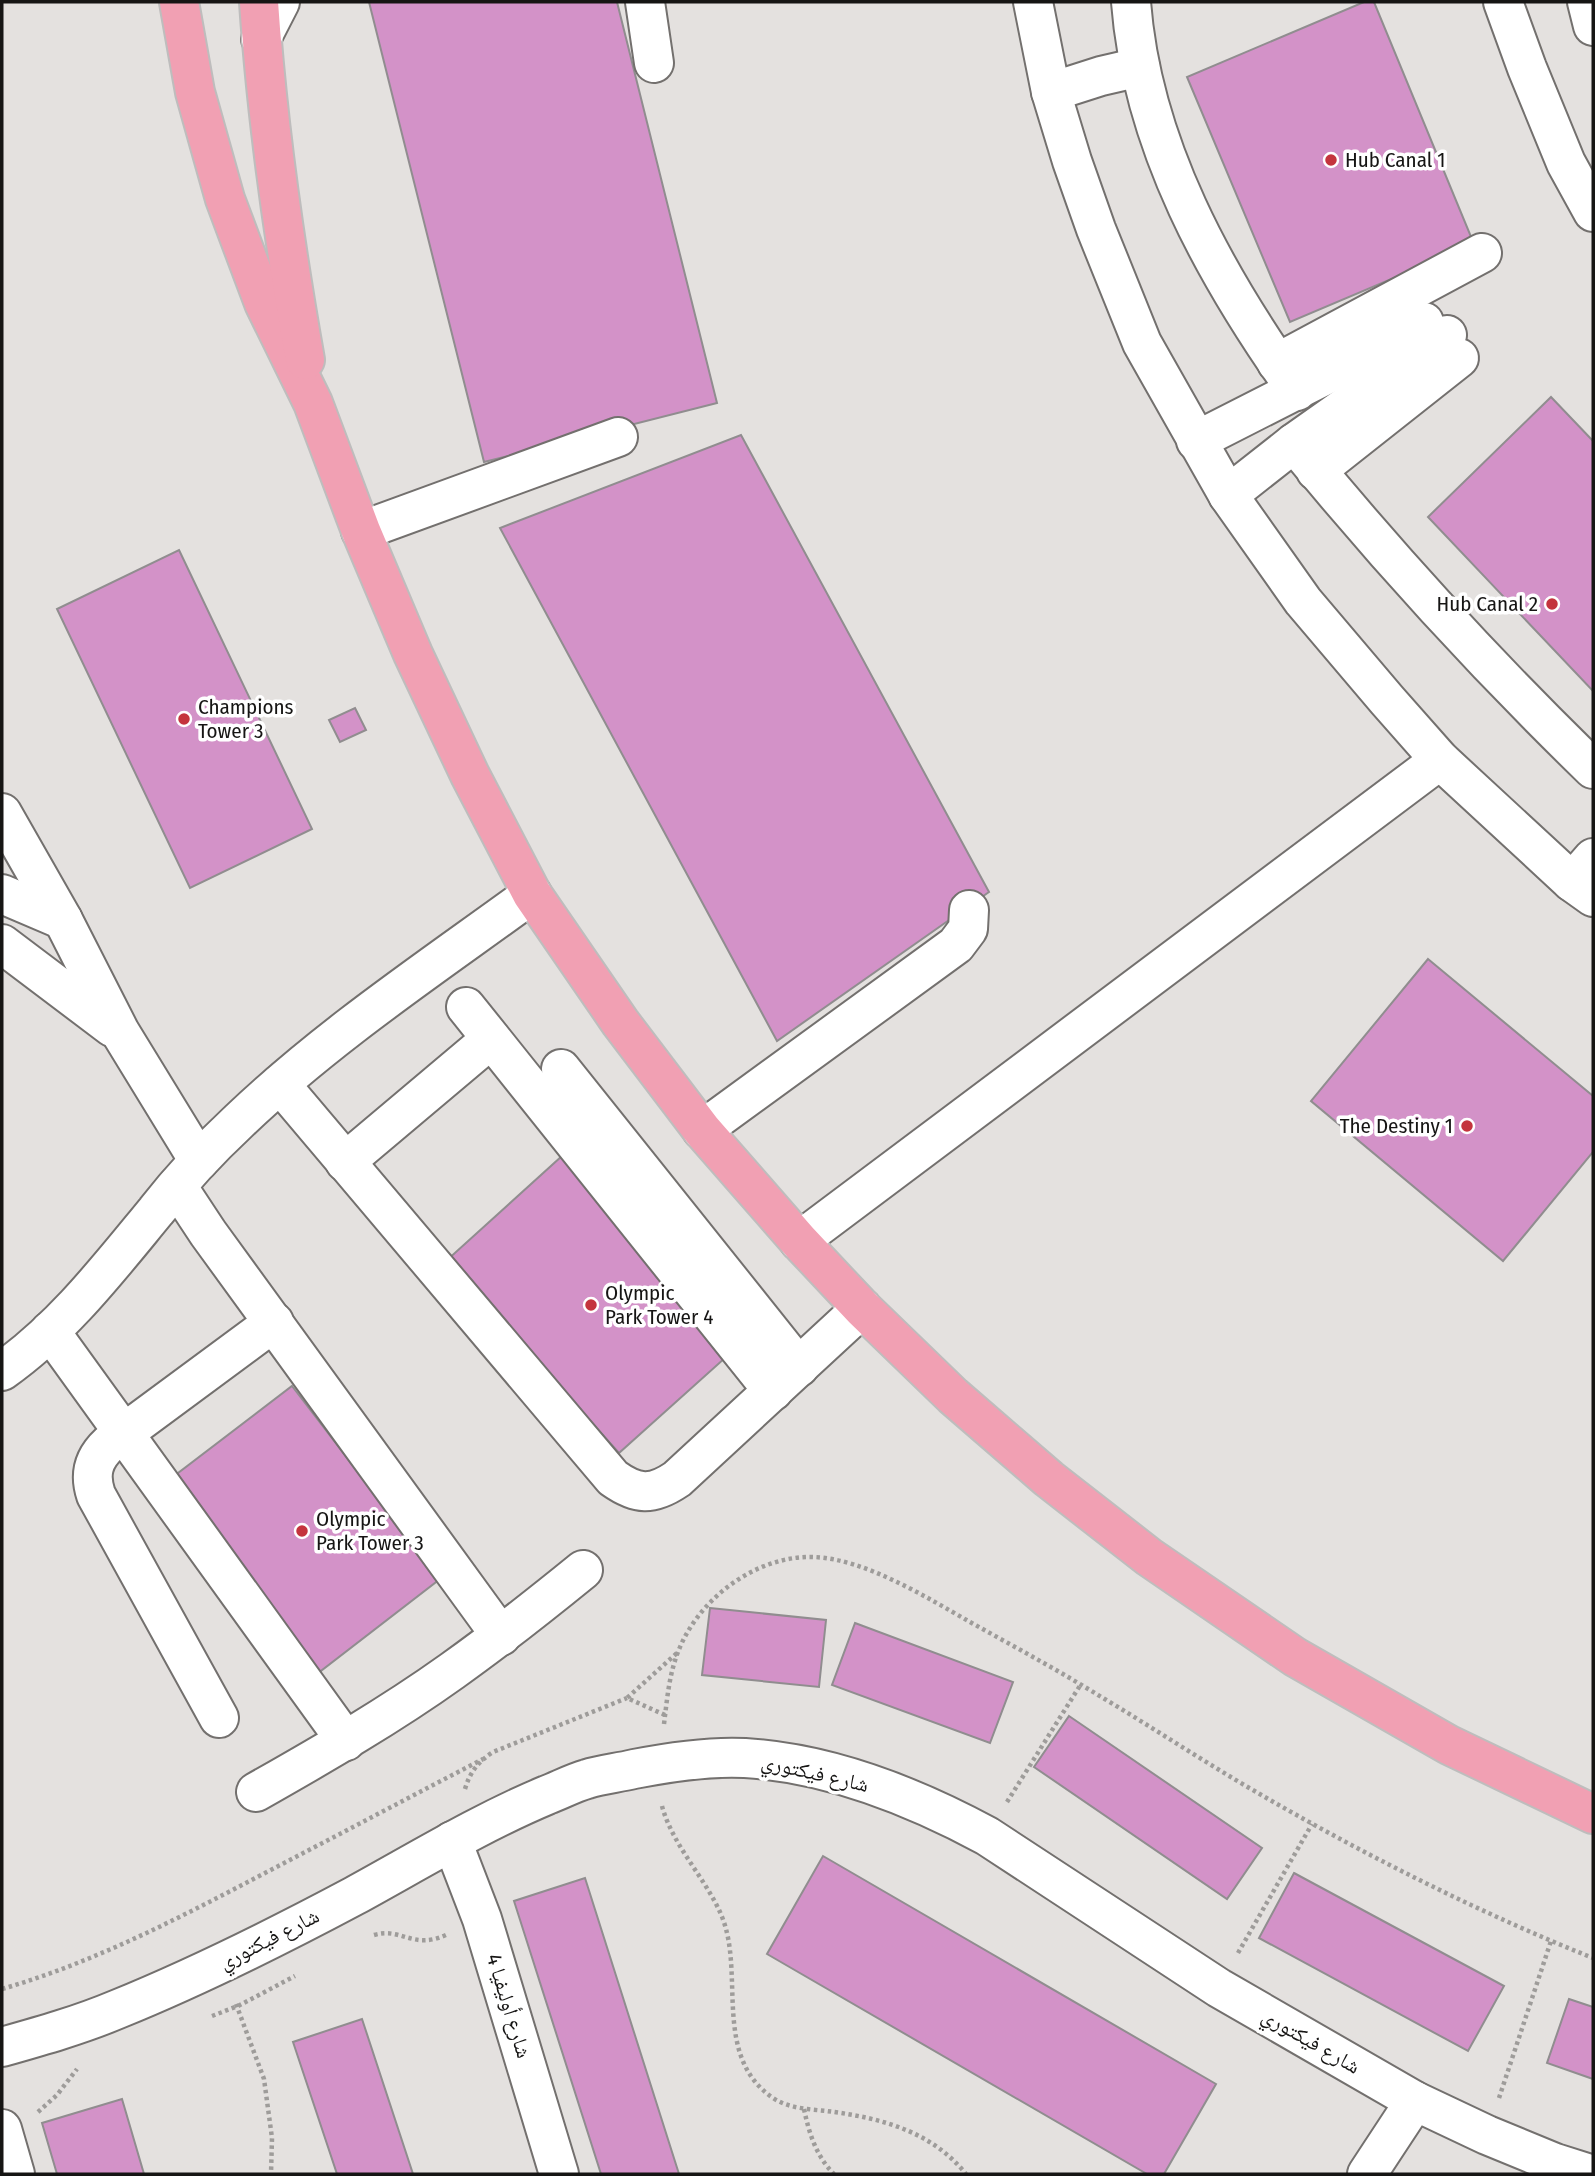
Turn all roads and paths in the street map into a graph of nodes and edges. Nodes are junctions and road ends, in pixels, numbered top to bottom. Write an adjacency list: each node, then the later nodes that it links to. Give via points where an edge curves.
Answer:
1 (179, 2): 17 (main road, via 195,92 225,200 264,303)
2 (259, 2): 10 (main road)
3 (280, 2): 10 (street)
4 (645, 2): 11 (street)
5 (1033, 2): 13 (street)
6 (1131, 2): 12 (street)
7 (1503, 2): 14 (street, via 1566,163)
8 (1587, 2): 9 (street)
9 (1593, 26)
10 (261, 40): 17 (main road, via 272,150)
11 (654, 64)
12 (1140, 67): 13 (street); 16 (street, via 1170,168 1196,225)
13 (1051, 92): 19 (street, via 1096,229 1142,343)
14 (1593, 212)
15 (1482, 253): 16 (street)
16 (1287, 377): 19 (street); 20 (street, via 1444,338)
17 (313, 403): 22 (main road)
18 (618, 437): 22 (street)
19 (1196, 441): 21 (street)
20 (1305, 457): 21 (street); 24 (street, via 1457,631)
21 (1228, 495): 23 (street, via 1303,601)
22 (361, 531): 28 (main road, via 447,727)
23 (1440, 760): 26 (street); 40 (street)
24 (1593, 769)
25 (2, 813): 30 (street)
26 (1586, 879)
27 (2, 894): 30 (street)
28 (532, 894): 36 (street, via 358,1020); 37 (main road)
29 (969, 910): 37 (street, via 968,929 956,945)
30 (62, 920): 33 (street)
31 (2, 944): 33 (street)
32 (466, 1007): 34 (street)
33 (120, 1032): 39 (street)
34 (491, 1040): 38 (street); 45 (street)
35 (561, 1069): 45 (street)
36 (280, 1084): 38 (street); 39 (street)
37 (702, 1130): 40 (main road)
38 (345, 1162): 45 (street, via 613,1478 627,1488 662,1489 677,1479)
39 (188, 1174): 42 (street, via 208,1233); 43 (street)
40 (799, 1241): 41 (main road)
41 (862, 1308): 45 (street); 57 (main road, via 962,1405 1149,1557 1307,1664 1449,1745)
42 (274, 1322): 46 (street); 48 (street)
43 (50, 1331): 44 (street); 46 (street)
44 (2, 1371)
45 (786, 1379)
46 (124, 1433): 53 (street, via 98,1454 91,1482); 54 (street)
47 (583, 1570): 48 (street)
48 (501, 1636): 54 (street)
49 (678, 1653): 51 (path)
50 (1081, 1684): 60 (path)
51 (626, 1698): 52 (path); 55 (path)
52 (665, 1715)
53 (219, 1718)
54 (346, 1741): 56 (street)
55 (482, 1759): 59 (path, via 466,1788); 67 (path, via 185,1916 109,1951)
56 (256, 1792)
57 (1593, 1814)
58 (1312, 1824): 66 (path)
59 (463, 1835): 60 (street, شارع فيكتوري, via 587,1779 670,1763 743,1758 785,1762 875,1787); 61 (street, شارع أوليفيا 4); 64 (street, شارع فيكتوري)
60 (987, 1836): 66 (street, شارع فيكتوري)
61 (482, 1919): 62 (path, via 435,1940 418,1941 384,1932); 78 (street, شارع أوليفيا 4)
62 (364, 1940)
63 (1551, 1941): 75 (path)
64 (218, 1965): 68 (path); 70 (street, شارع فيكتوري, via 117,2009)
65 (307, 1970): 68 (path)
66 (1219, 1987): 72 (street, شارع فيكتوري)
67 (2, 1989)
68 (237, 2006): 69 (path); 77 (path, via 264,2079 272,2138)
69 (200, 2021)
70 (2, 2047)
71 (78, 2068): 74 (path, via 33,2118)
72 (1415, 2101): 75 (street, شارع فيكتوري); 80 (street)
73 (804, 2109): 79 (path, via 808,2132)
74 (3, 2132): 76 (street)
75 (1487, 2135): 81 (street, شارع فيكتوري)
76 (16, 2174)
77 (271, 2174)
78 (559, 2174)
79 (834, 2174)
80 (1367, 2174)
81 (1590, 2174)

